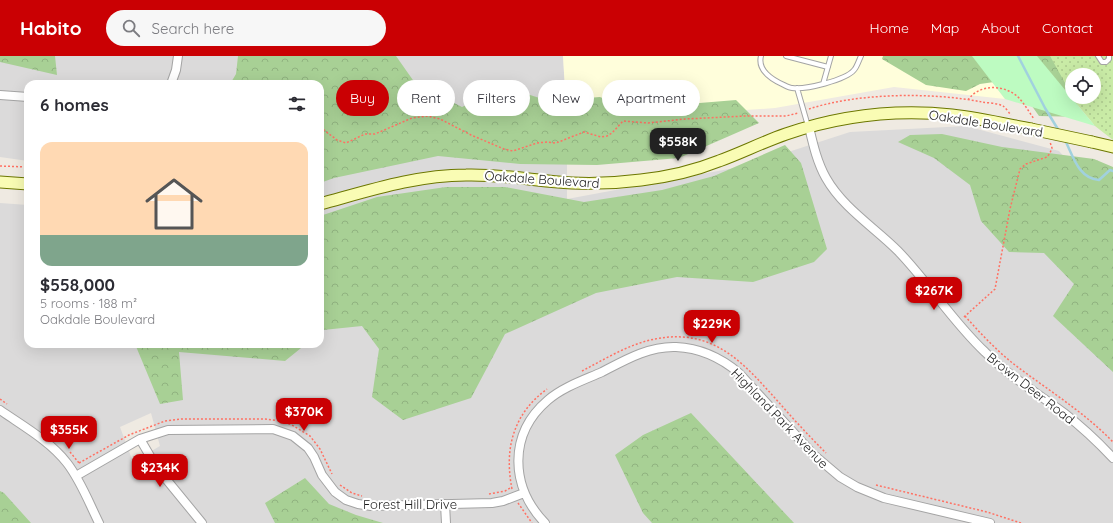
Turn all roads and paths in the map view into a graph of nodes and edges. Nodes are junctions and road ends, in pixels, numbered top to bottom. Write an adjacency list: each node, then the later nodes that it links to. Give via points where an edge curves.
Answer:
1 (178, 56): 9 (street)
2 (761, 56): 11 (lane, via 763,70 768,75 774,80)
3 (786, 56): 8 (lane)
4 (831, 56): 8 (lane)
5 (861, 56): 10 (lane, via 854,70 837,80)
6 (1098, 56): 7 (lane, via 1102,62 1106,62)
7 (1109, 56)
8 (828, 67): 10 (lane)
9 (172, 80)
10 (823, 84): 11 (lane)
11 (797, 88): 15 (lane)
12 (0, 95): 13 (street)
13 (24, 97)
14 (968, 100): 15 (path, via 905,96 834,102); 16 (path, via 1003,106); 17 (path, via 973,93 986,88 1001,88 1019,97)
15 (804, 111): 18 (lane); 19 (path, via 786,116 685,119 648,123 623,121 607,136 601,137 584,132 556,143 537,143 512,151 471,135 440,119 427,116 412,118 346,143)
16 (1013, 117)
17 (1033, 125): 18 (main road, Oakdale Boulevard, via 924,113 847,118); 21 (main road, Oakdale Boulevard, bridge)
18 (809, 127): 26 (main road, Oakdale Boulevard, via 719,161 657,178 590,184 499,175 444,176 397,183); 33 (street, Brown Deer Road, via 820,165 830,185 844,202 898,251 951,317 985,353 1065,414)
19 (324, 130)
20 (1048, 138): 31 (path, via 1052,148 1047,157 1026,164 1020,169 995,289 965,316 1014,364 1077,410)
21 (1113, 147)
22 (0, 166): 23 (path)
23 (24, 166)
24 (0, 182): 25 (main road)
25 (24, 184)
26 (324, 203)
27 (579, 372): 32 (path, via 629,348 655,339 680,337 706,342 739,360)
28 (550, 387): 39 (path, via 532,403 515,429 509,461)
29 (0, 410): 35 (street, via 57,452)
30 (140, 439): 35 (street, Forest Hill Drive); 44 (street, Forest Hill Drive, via 168,430 273,429 293,436 308,448 327,483 346,500 370,506); 46 (street, via 157,468)
31 (1113, 442)
32 (827, 455)
33 (1113, 458)
34 (79, 463): 36 (path, via 129,434 165,421 265,419 292,425 310,436 320,449)
35 (76, 476): 45 (street)
36 (333, 476)
37 (337, 481): 42 (path, via 352,492)
38 (873, 484): 51 (path)
39 (512, 488): 41 (path); 43 (path)
40 (524, 493): 43 (street, Forest Hill Drive); 49 (street, Highland Park Avenue); 50 (street, Highland Park Avenue, via 518,469 520,442 530,420 549,399 636,355 661,348 683,347 709,354 729,364 814,455 856,488 884,498)
41 (489, 494)
42 (367, 497)
43 (514, 497): 44 (street, Forest Hill Drive, via 492,503); 48 (path)
44 (445, 504): 47 (street)
45 (99, 523)
46 (202, 523)
47 (446, 523)
48 (532, 523)
49 (545, 523)
50 (990, 523)
51 (1021, 523)

